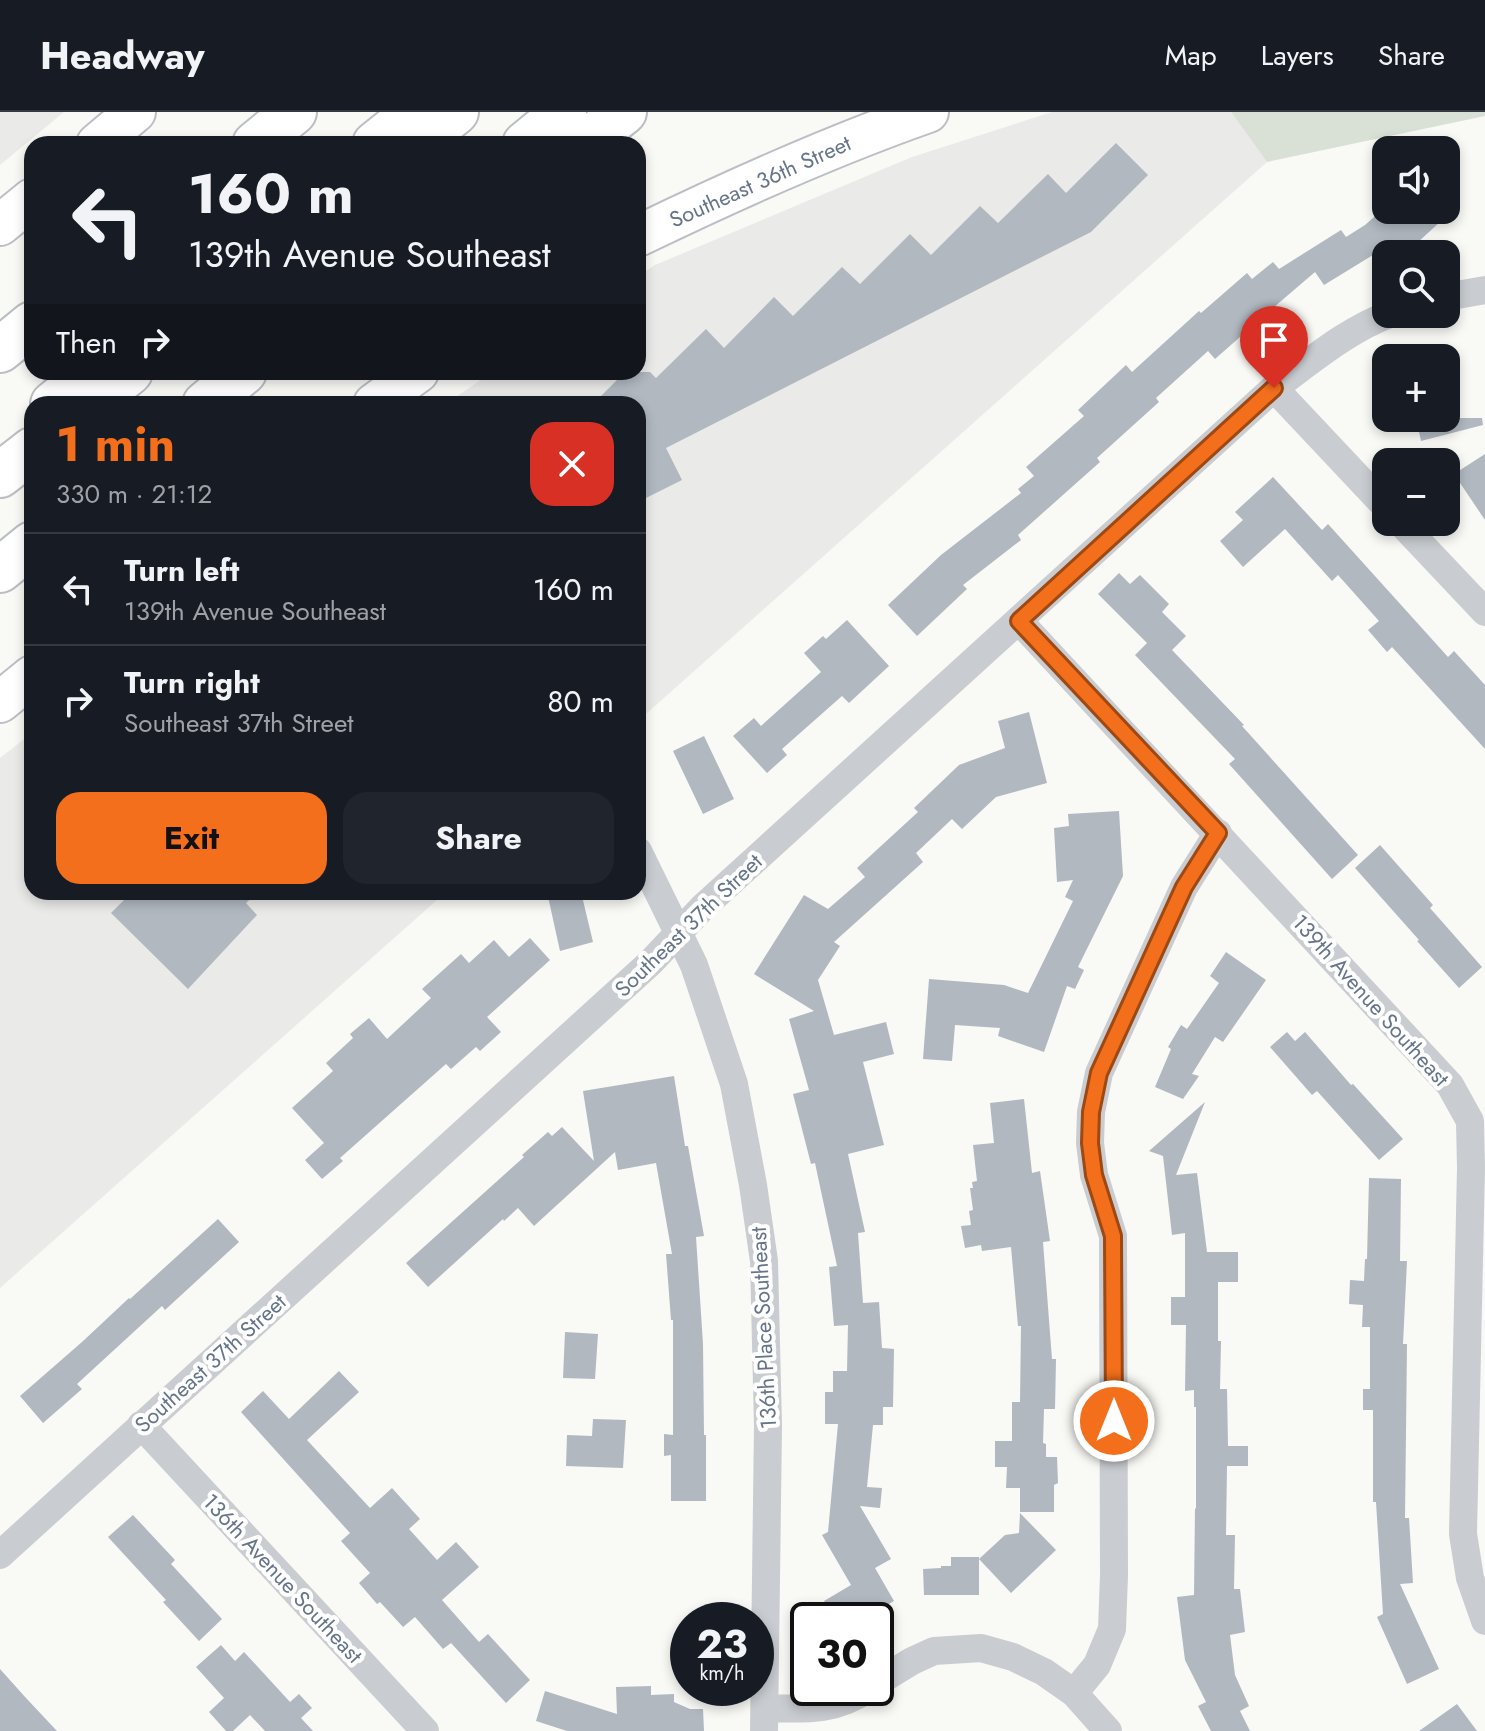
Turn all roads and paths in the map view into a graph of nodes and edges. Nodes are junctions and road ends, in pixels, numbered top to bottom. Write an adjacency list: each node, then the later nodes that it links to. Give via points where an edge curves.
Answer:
1 (135, 112): 8 (main road)
2 (294, 112): 9 (highway)
3 (415, 112): 10 (highway)
4 (456, 112): 11 (highway)
5 (564, 112): 12 (highway)
6 (624, 112): 13 (highway)
7 (928, 112): 16 (main road, Southeast 36th Street, via 744,185)
8 (106, 136)
9 (265, 136)
10 (385, 136)
11 (426, 136)
12 (535, 136)
13 (593, 136)
14 (24, 206): 15 (main road)
15 (0, 225)
16 (646, 232)
17 (1485, 290): 18 (street)
18 (1460, 294)
19 (1372, 321): 26 (street, Southeast 37th Street)
20 (24, 330): 21 (highway)
21 (0, 350)
22 (83, 380): 27 (highway)
23 (120, 380): 28 (highway)
24 (234, 380): 29 (highway)
25 (407, 380): 30 (main road)
26 (1274, 388): 35 (street); 40 (street, Southeast 37th Street)
27 (63, 396)
28 (100, 396)
29 (215, 396)
30 (385, 396)
31 (24, 427): 32 (highway)
32 (0, 446)
33 (24, 456): 34 (highway)
34 (0, 475)
35 (1372, 492)
36 (1413, 536): 39 (street)
37 (24, 550): 38 (highway)
38 (0, 570)
39 (1485, 612)
40 (1019, 621): 43 (street, 139th Avenue Southeast); 45 (street, Southeast 37th Street)
41 (24, 682): 42 (main road)
42 (0, 702)
43 (1218, 833): 46 (street, 139th Avenue Southeast); 52 (street, via 1184,887 1099,1073 1091,1112 1094,1175 1113,1236 1114,1575 1112,1629 1097,1665)
44 (646, 867): 45 (street, 136th Place Southeast)
45 (680, 933): 48 (street, Southeast 37th Street); 54 (street, 136th Place Southeast, via 734,1084 764,1261)
46 (1478, 1119): 47 (street, 139th Avenue Southeast, via 1471,1168)
47 (1475, 1400): 50 (street, 139th Avenue Southeast, via 1463,1534 1470,1578)
48 (141, 1425): 49 (street, Southeast 37th Street); 55 (street, 136th Avenue Southeast)
49 (0, 1555)
50 (1485, 1621)
51 (894, 1672): 52 (street, via 934,1651 981,1648 1044,1672)
52 (1074, 1693): 56 (street)
53 (829, 1706): 54 (street)
54 (764, 1720)
55 (425, 1731)
56 (1108, 1731)

